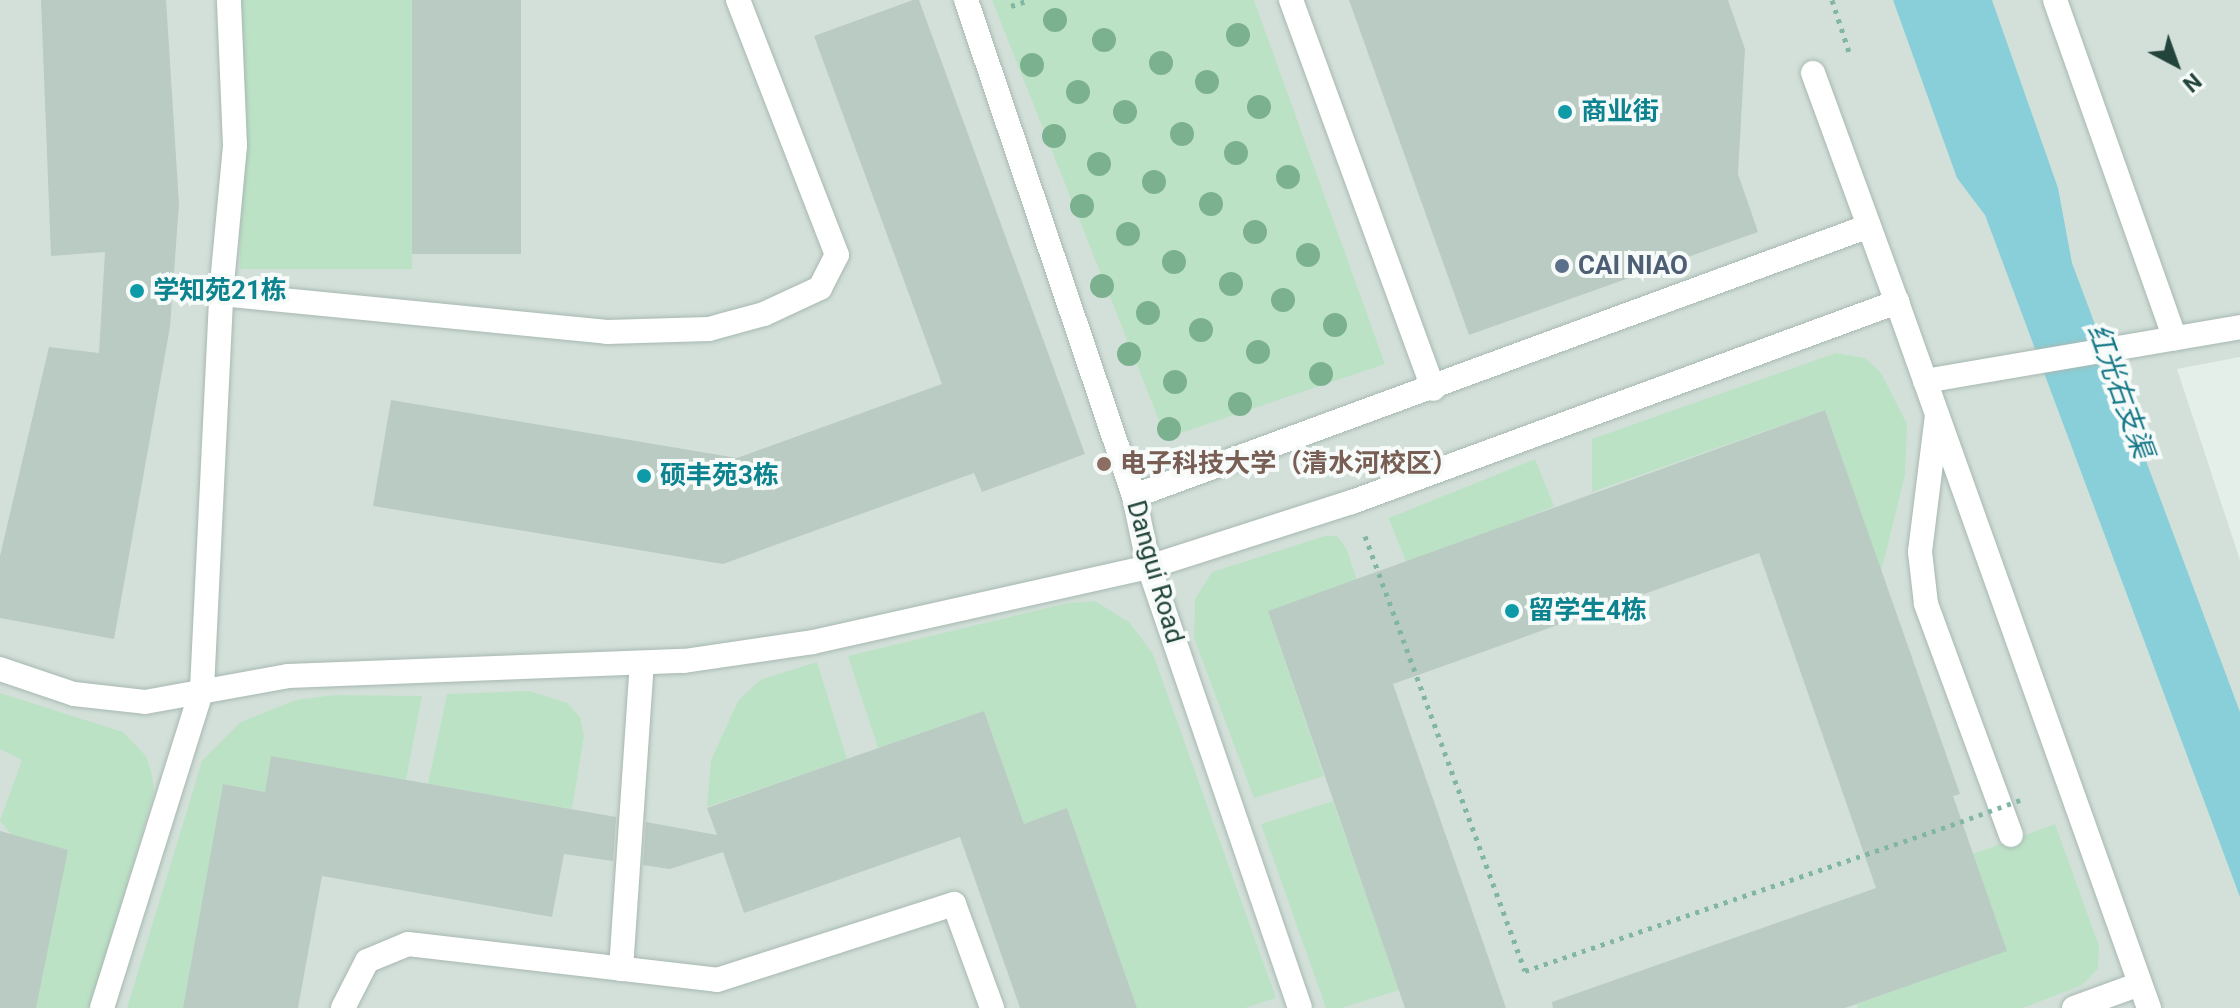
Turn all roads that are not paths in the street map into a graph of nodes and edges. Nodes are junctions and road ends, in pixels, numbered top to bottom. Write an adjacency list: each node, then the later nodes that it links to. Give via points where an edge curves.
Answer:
1 (229, 0): 8 (street, via 235,146)
2 (738, 0): 8 (street, via 837,255 820,288 764,314 709,329 607,332)
3 (966, 0): 15 (street, Dangui Road)
4 (1291, 0): 13 (street)
5 (2055, 0): 11 (street)
6 (1813, 73): 7 (street)
7 (1869, 226): 9 (street); 13 (street)
8 (221, 294): 19 (street)
9 (1897, 302): 12 (street); 16 (street, via 1352,502)
10 (2240, 327): 11 (street)
11 (2175, 338): 12 (street)
12 (1925, 381): 14 (street)
13 (1433, 389): 15 (street)
14 (1937, 415): 20 (street, via 1920,552 1926,604); 22 (street)
15 (1134, 496): 16 (street, Dangui Road)
16 (1149, 567): 17 (street, via 813,642); 26 (street, Dangui Road)
17 (642, 664): 19 (street, via 288,676); 21 (street)
18 (0, 669): 19 (street, via 74,694 145,702)
19 (202, 689): 23 (street)
20 (2011, 835)
21 (621, 969): 24 (street, via 408,944 367,961); 25 (street, via 717,980 954,904)
22 (2140, 984): 27 (street); 28 (street)
23 (102, 1008)
24 (343, 1008)
25 (992, 1008)
26 (1300, 1008)
27 (2074, 1008)
28 (2149, 1008)

